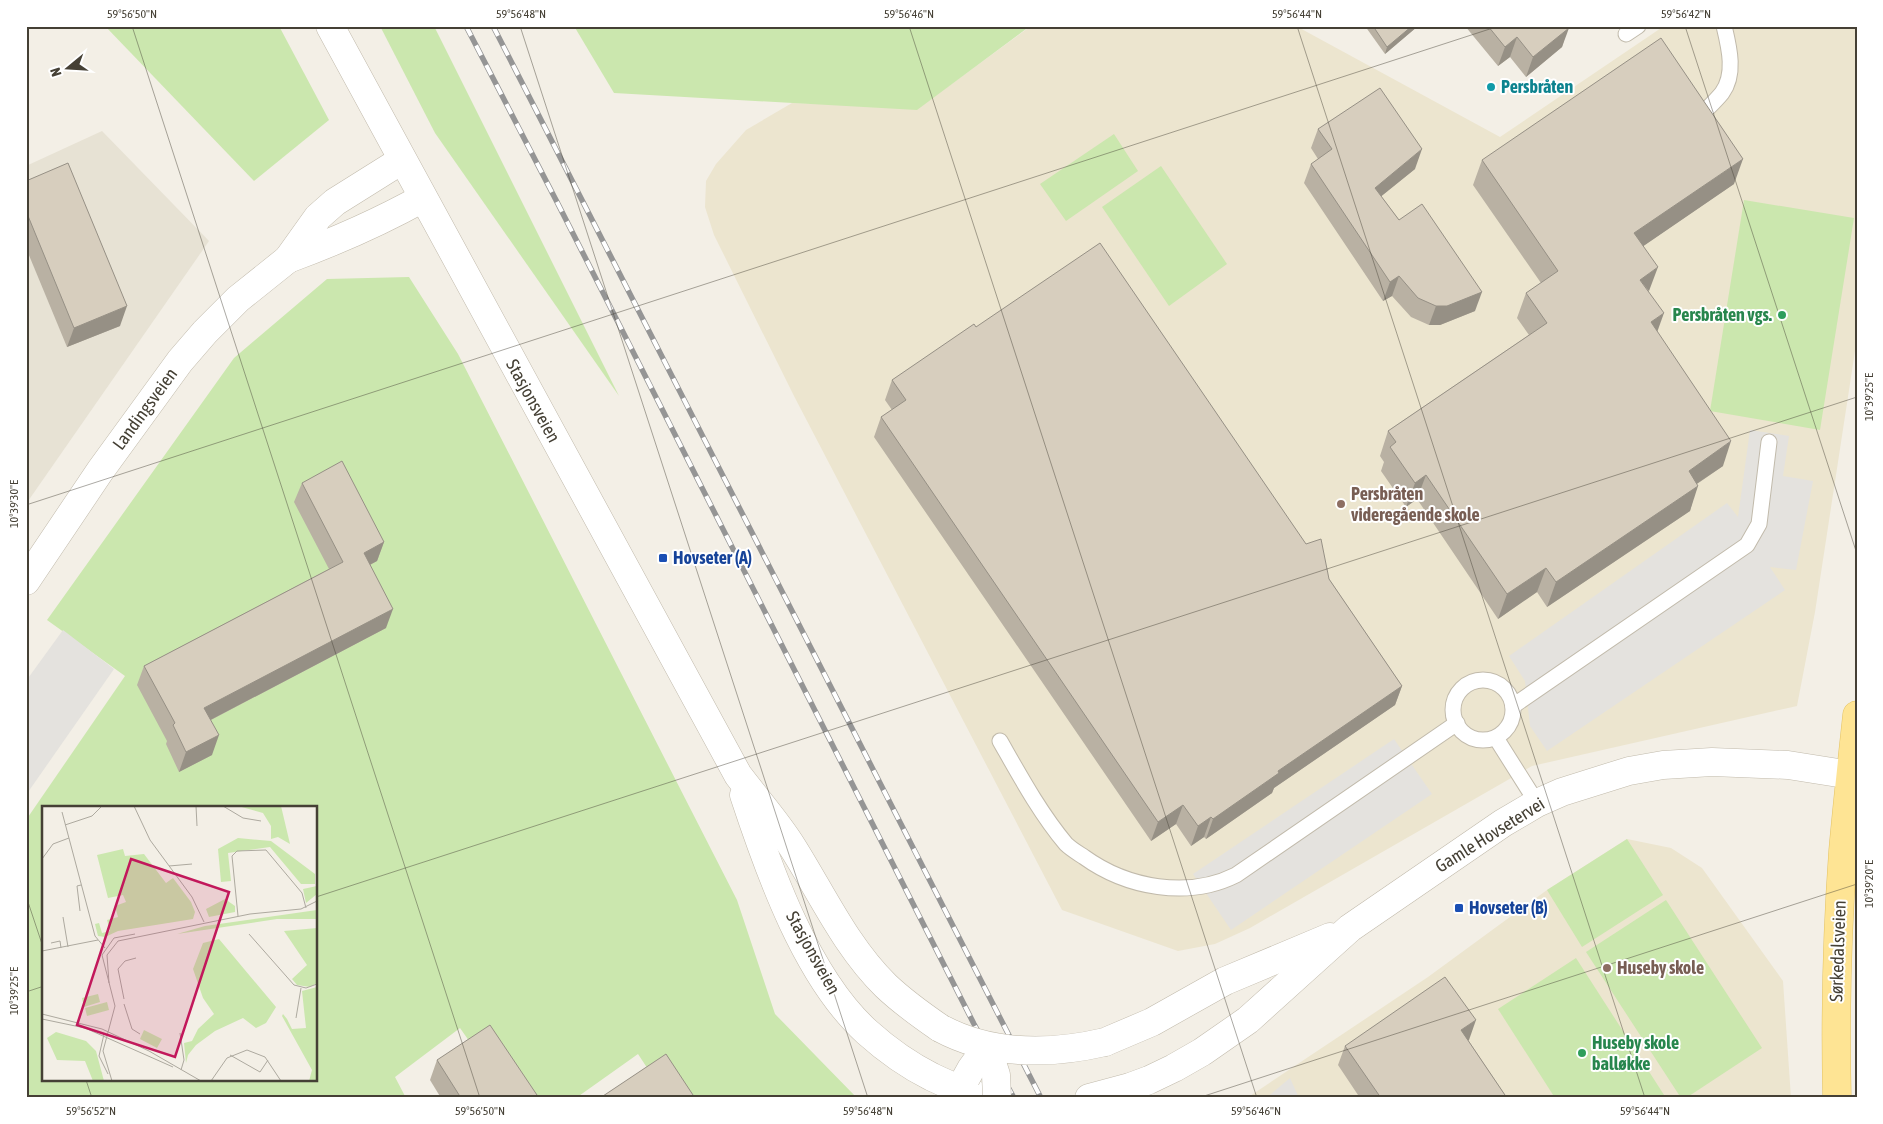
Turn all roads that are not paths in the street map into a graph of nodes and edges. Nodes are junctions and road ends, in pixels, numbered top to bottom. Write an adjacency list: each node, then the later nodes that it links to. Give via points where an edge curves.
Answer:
1 (330, 26): 4 (street, Stasjonsveien)
2 (1724, 26): 3 (lane, via 1729,50 1729,75 1723,92)
3 (1708, 108)
4 (402, 160): 5 (street, Stasjonsveien); 6 (street, Landingsveien, via 335,202 318,217)
5 (423, 198): 6 (street, Landingsveien, via 378,223); 14 (street, Stasjonsveien)
6 (288, 259): 8 (street, Landingsveien, via 238,299 180,361 100,470)
7 (1769, 442): 9 (lane, via 1759,524 1747,545)
8 (26, 581)
9 (1513, 706): 11 (lane, via 1509,694 1499,685 1488,680 1474,682 1463,688 1456,698 1453,711); 12 (lane, via 1512,719)
10 (1857, 715): 15 (main road, Sørkedalsveien)
11 (1457, 723): 12 (lane, via 1463,733 1474,739); 13 (lane, via 1236,875 1214,884 1171,888 1134,882 1099,868 1067,845 1030,794)
12 (1496, 738): 16 (lane)
13 (1000, 741)
14 (738, 775): 18 (street, Stasjonsveien, bridge, via 792,846 858,953 885,985 940,1028); 19 (street, Stasjonsveien, via 768,864 798,932 841,1003 865,1031 892,1054 944,1082)
15 (1855, 776): 16 (street, Gamle Hovsetervei, via 1788,765 1712,762 1663,766 1592,781); 21 (main road, Sørkedalsveien, via 1843,850 1838,928)
16 (1536, 803): 17 (street, Gamle Hovsetervei)
17 (1350, 928): 18 (street, Gamle Hovsetervei, bridge, via 1225,981 1152,1022 1105,1042 1060,1050); 20 (street, Gamle Hovsetervei, via 1248,1020 1202,1052 1130,1087)
18 (986, 1046): 19 (street, bridge, via 971,1068); 19 (street, bridge, via 996,1075)
19 (981, 1092)
20 (1089, 1098)
21 (1837, 1098)

